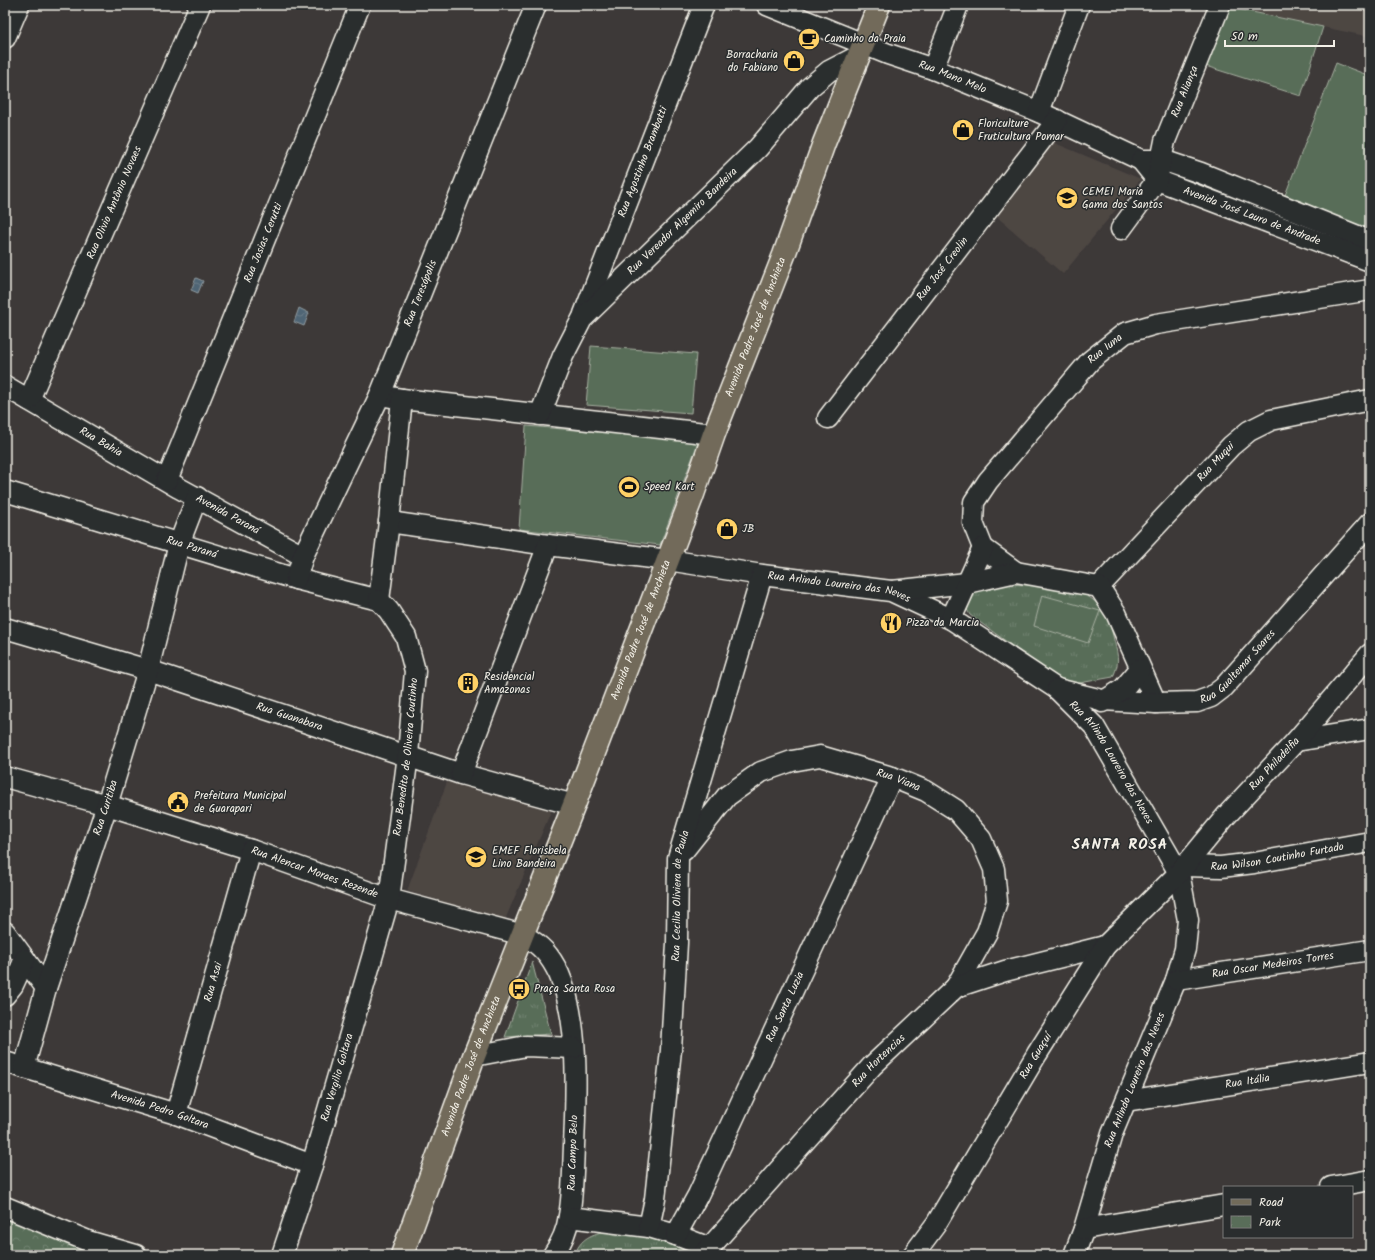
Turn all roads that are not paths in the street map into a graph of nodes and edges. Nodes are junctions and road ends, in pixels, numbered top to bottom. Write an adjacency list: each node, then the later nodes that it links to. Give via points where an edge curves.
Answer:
1 (19, 5): 11 (street)
2 (200, 5): 26 (street, Rua Olivio Antônio Novaes)
3 (360, 5): 31 (street, Rua Josias Cerutti)
4 (536, 5): 24 (street, Rua Teresópolis)
5 (704, 5): 22 (street, Rua Agostinho Brambatti)
6 (767, 5): 12 (street, Rua Mano Melo)
7 (879, 5): 12 (main road, Avenida Padre José de Anchieta)
8 (958, 5): 13 (street)
9 (1079, 5): 14 (street, Rua José Creolin)
10 (1220, 5): 16 (street, Rua Aliança, via 1165,141)
11 (5, 38)
12 (861, 47): 13 (street, Rua Mano Melo); 22 (street, Rua Vereador Algemiro Bandeira, via 810,88 758,148); 30 (main road, Avenida Padre José de Anchieta)
13 (934, 69): 14 (street, Rua Mano Melo)
14 (1048, 116): 15 (street, Avenida José Lauro de Andrade); 29 (street, Rua José Creolin)
15 (1141, 160): 16 (street, Avenida José Lauro de Andrade); 17 (street, Avenida José Lauro de Andrade)
16 (1162, 160): 17 (street, Rua Aliança); 19 (street, Avenida José Lauro de Andrade, via 1201,173)
17 (1157, 180): 18 (street); 20 (street, Avenida José Lauro de Andrade)
18 (1122, 229)
19 (1370, 241)
20 (1370, 262)
21 (1370, 290): 38 (street, Rua Iuna, via 1156,324 1125,333 1090,360 988,481 974,502 973,523)
22 (582, 319): 28 (street, Rua Vereador Algemiro Bandeira, via 563,356)
23 (5, 386): 26 (street, Rua Bahia)
24 (380, 395): 25 (street); 39 (street, Rua Teresópolis)
25 (402, 399): 28 (street); 34 (street)
26 (29, 400): 31 (street, Rua Bahia)
27 (1370, 400): 45 (street, Rua Muqui, via 1271,420 1249,431 1231,446)
28 (540, 415): 30 (street)
29 (828, 418)
30 (714, 434): 40 (main road, Avenida Padre José de Anchieta)
31 (167, 480): 33 (street, Rua Bahia)
32 (5, 491): 36 (street, Rua Paraná)
33 (197, 497): 36 (street, Avenida Paraná); 39 (street, Avenida Paraná)
34 (389, 522): 37 (street, Rua Arlindo Loureiro das Neves); 47 (street)
35 (1370, 523): 55 (street, Rua Gualtemar Soares, via 1224,687 1211,697 1196,702)
36 (179, 544): 43 (street, Rua Paraná); 52 (street, Rua Curitiba)
37 (548, 545): 40 (street, Rua Arlindo Loureiro das Neves); 60 (street)
38 (983, 548): 41 (street); 44 (street)
39 (303, 556): 43 (street, Rua Teresópolis)
40 (668, 560): 42 (street, Rua Arlindo Loureiro das Neves); 64 (main road, Avenida Padre José de Anchieta)
41 (1016, 572): 44 (street); 45 (street)
42 (762, 575): 46 (street, Rua Arlindo Loureiro das Neves); 67 (street, Rua Cecilia Oliviera de Paula)
43 (296, 579): 47 (street, Rua Paraná)
44 (967, 583): 46 (street); 48 (street)
45 (1099, 587): 51 (street, via 1116,613)
46 (891, 592): 48 (street, Rua Arlindo Loureiro das Neves)
47 (379, 600): 59 (street, Rua Benedito de Oliveira Coutinho, via 390,611 406,637 412,654 415,672)
48 (951, 619): 53 (street, Rua Arlindo Loureiro das Neves)
49 (5, 628): 52 (street, Rua Guanabara)
50 (1370, 654): 58 (street, Rua Philadelfia)
51 (1140, 669): 54 (street, via 1123,689); 55 (street)
52 (148, 670): 59 (street, Rua Guanabara); 63 (street, Rua Curitiba)
53 (1057, 689): 54 (street, Rua Gualtemar Soares); 56 (street, Rua Arlindo Loureiro das Neves)
54 (1102, 700): 55 (street, Rua Gualtemar Soares); 56 (street)
55 (1156, 703)
56 (1094, 726): 68 (street, Rua Arlindo Loureiro das Neves)
57 (1370, 729): 58 (street)
58 (1296, 741): 68 (street, Rua Philadelfia, via 1226,816)
59 (408, 755): 60 (street, Rua Guanabara); 69 (street, Rua Benedito de Oliveira Coutinho)
60 (461, 774): 64 (street, Rua Guanabara)
61 (5, 777): 63 (street, Rua Alencar Moraes Rezende)
62 (892, 777): 67 (street, Rua Viana, via 820,756 792,761 761,772 727,796); 76 (street, Rua Viana, via 926,791 956,810 981,839 994,869 997,901 986,932); 94 (street, Rua Santa Luzia, via 698,1195)
63 (107, 805): 66 (street, Rua Alencar Moraes Rezende); 77 (street, Rua Curitiba)
64 (574, 805): 71 (main road, Avenida Padre José de Anchieta)
65 (1370, 842): 68 (street, Rua Wilson Coutinho Furtado, via 1254,863)
66 (251, 850): 69 (street, Rua Alencar Moraes Rezende); 85 (street, Rua Asai)
67 (678, 858): 92 (street, Rua Cecilia Oliviera de Paula, via 677,943 670,1050 655,1199)
68 (1181, 870): 72 (street, Rua Guaçuí); 75 (street, Rua Arlindo Loureiro das Neves, via 1188,920 1185,949)
69 (389, 899): 71 (street, Rua Alencar Moraes Rezende); 86 (street, Rua Vergilio Goltara)
70 (5, 932): 74 (street)
71 (523, 935): 79 (street, Rua Campo Belo, via 538,943 549,956 559,975 568,1003); 80 (main road, Avenida Padre José de Anchieta)
72 (1105, 946): 76 (street, Rua Hortencias, via 1005,971); 100 (street, Rua Guaçuí, via 1037,1054 936,1224)
73 (1370, 950): 75 (street, Rua Oscar Medeiros Torres)
74 (25, 959): 77 (street); 78 (street, via 13,985)
75 (1176, 980): 84 (street, Rua Arlindo Loureiro das Neves)
76 (956, 987): 96 (street, Rua Hortencias, via 872,1066)
77 (46, 988): 83 (street, Rua Curitiba)
78 (5, 995)
79 (574, 1048): 80 (street, via 526,1046); 91 (street, Rua Campo Belo, via 575,1128)
80 (474, 1056): 99 (main road, Avenida Padre José de Anchieta)
81 (5, 1062): 83 (street, Avenida Pedro Goltara)
82 (1370, 1062): 84 (street, Rua Itália)
83 (24, 1068): 85 (street, Avenida Pedro Goltara)
84 (1126, 1101): 93 (street, Rua Arlindo Loureiro das Neves, via 1112,1134)
85 (176, 1114): 86 (street, Avenida Pedro Goltara)
86 (312, 1165): 98 (street, Rua Vergilio Goltara)
87 (1370, 1180): 88 (street)
88 (1337, 1186)
89 (1223, 1205): 93 (street)
90 (5, 1207): 97 (street, via 88,1241)
91 (569, 1217): 92 (street); 95 (street, Rua Campo Belo)
92 (649, 1227): 94 (street)
93 (1084, 1229): 101 (street, Rua Arlindo Loureiro das Neves)
94 (676, 1235): 96 (street)
95 (559, 1252)
96 (708, 1253)
97 (136, 1255)
98 (282, 1255)
99 (402, 1255)
100 (913, 1255)
101 (1074, 1255)

